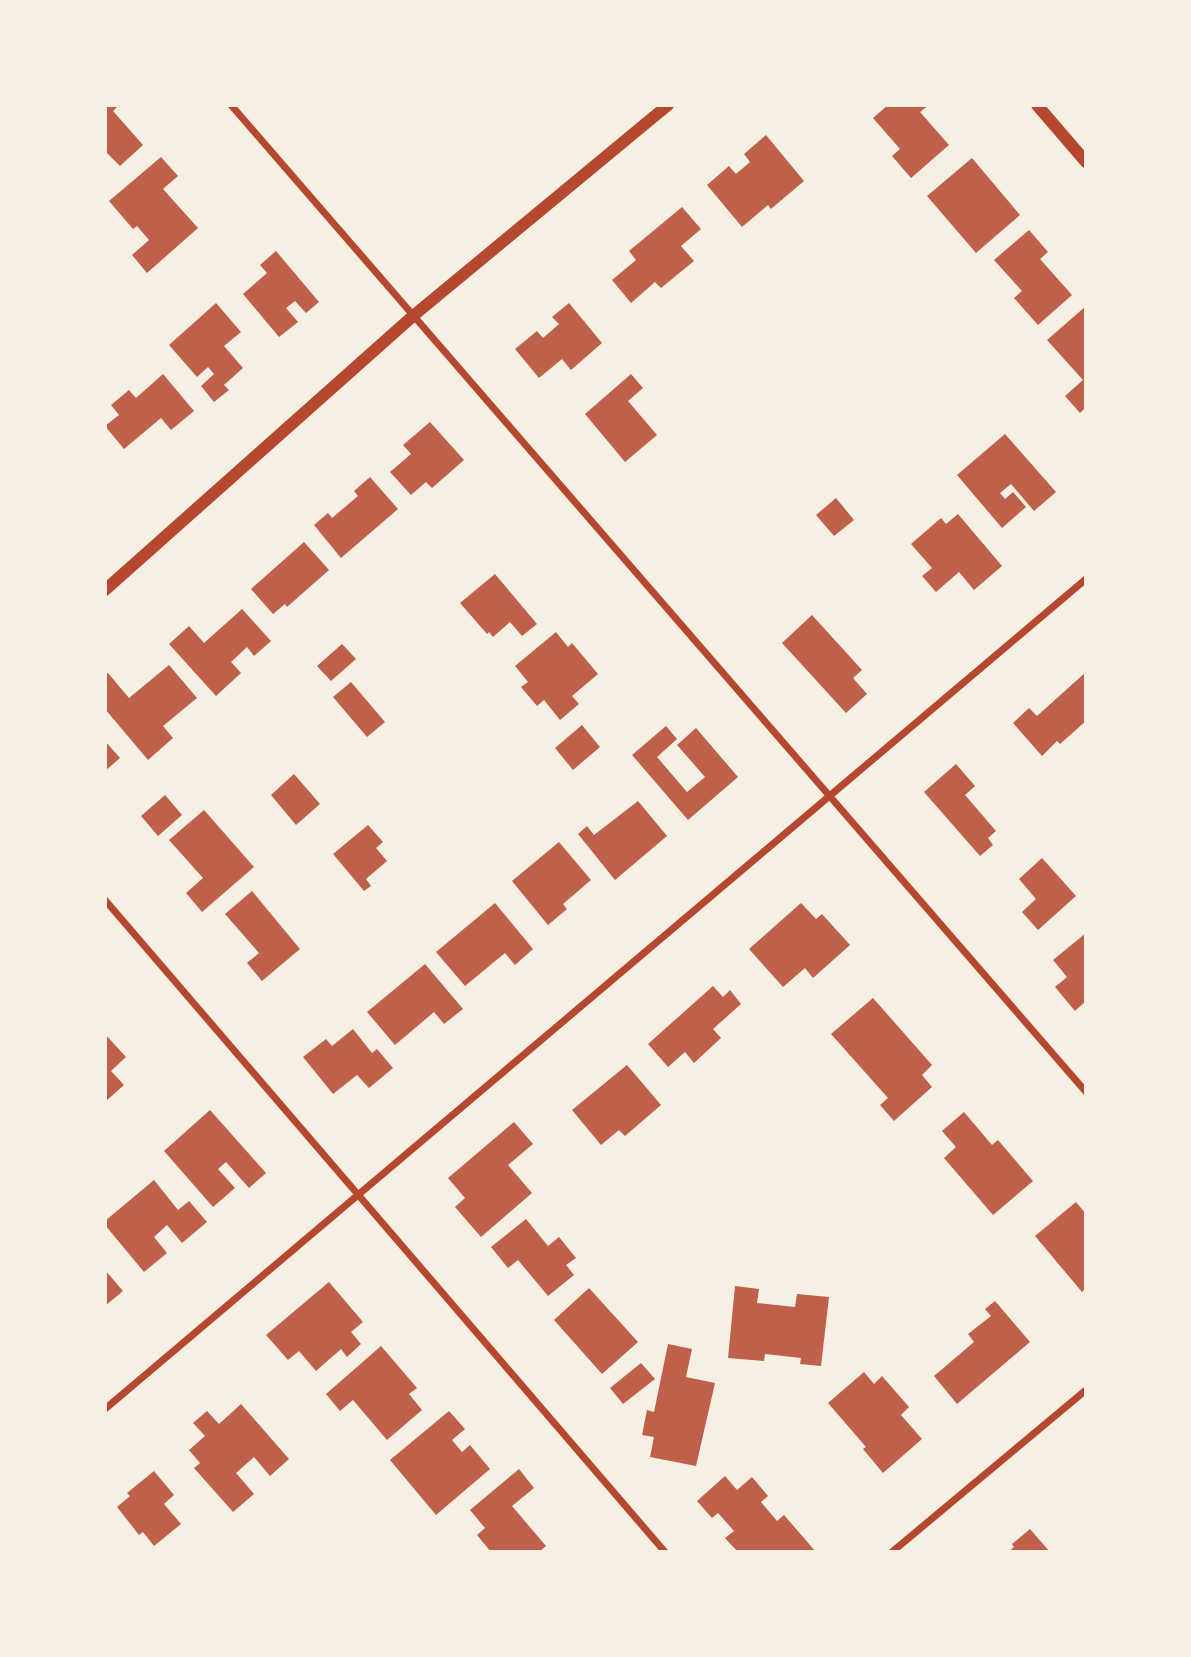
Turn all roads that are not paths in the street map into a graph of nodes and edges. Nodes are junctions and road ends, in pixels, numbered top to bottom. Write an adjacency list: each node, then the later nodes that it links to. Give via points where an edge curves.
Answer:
1 (231, 105): 5 (street)
2 (668, 105): 5 (street)
3 (1037, 105): 4 (street)
4 (1086, 162)
5 (413, 316): 7 (street); 8 (street)
6 (1086, 579): 8 (street)
7 (105, 590)
8 (830, 795): 10 (street); 11 (street)
9 (105, 900): 11 (street)
10 (1086, 1092)
11 (358, 1195): 13 (street); 14 (street)
12 (1086, 1390): 15 (street)
13 (105, 1409)
14 (665, 1552)
15 (892, 1552)

